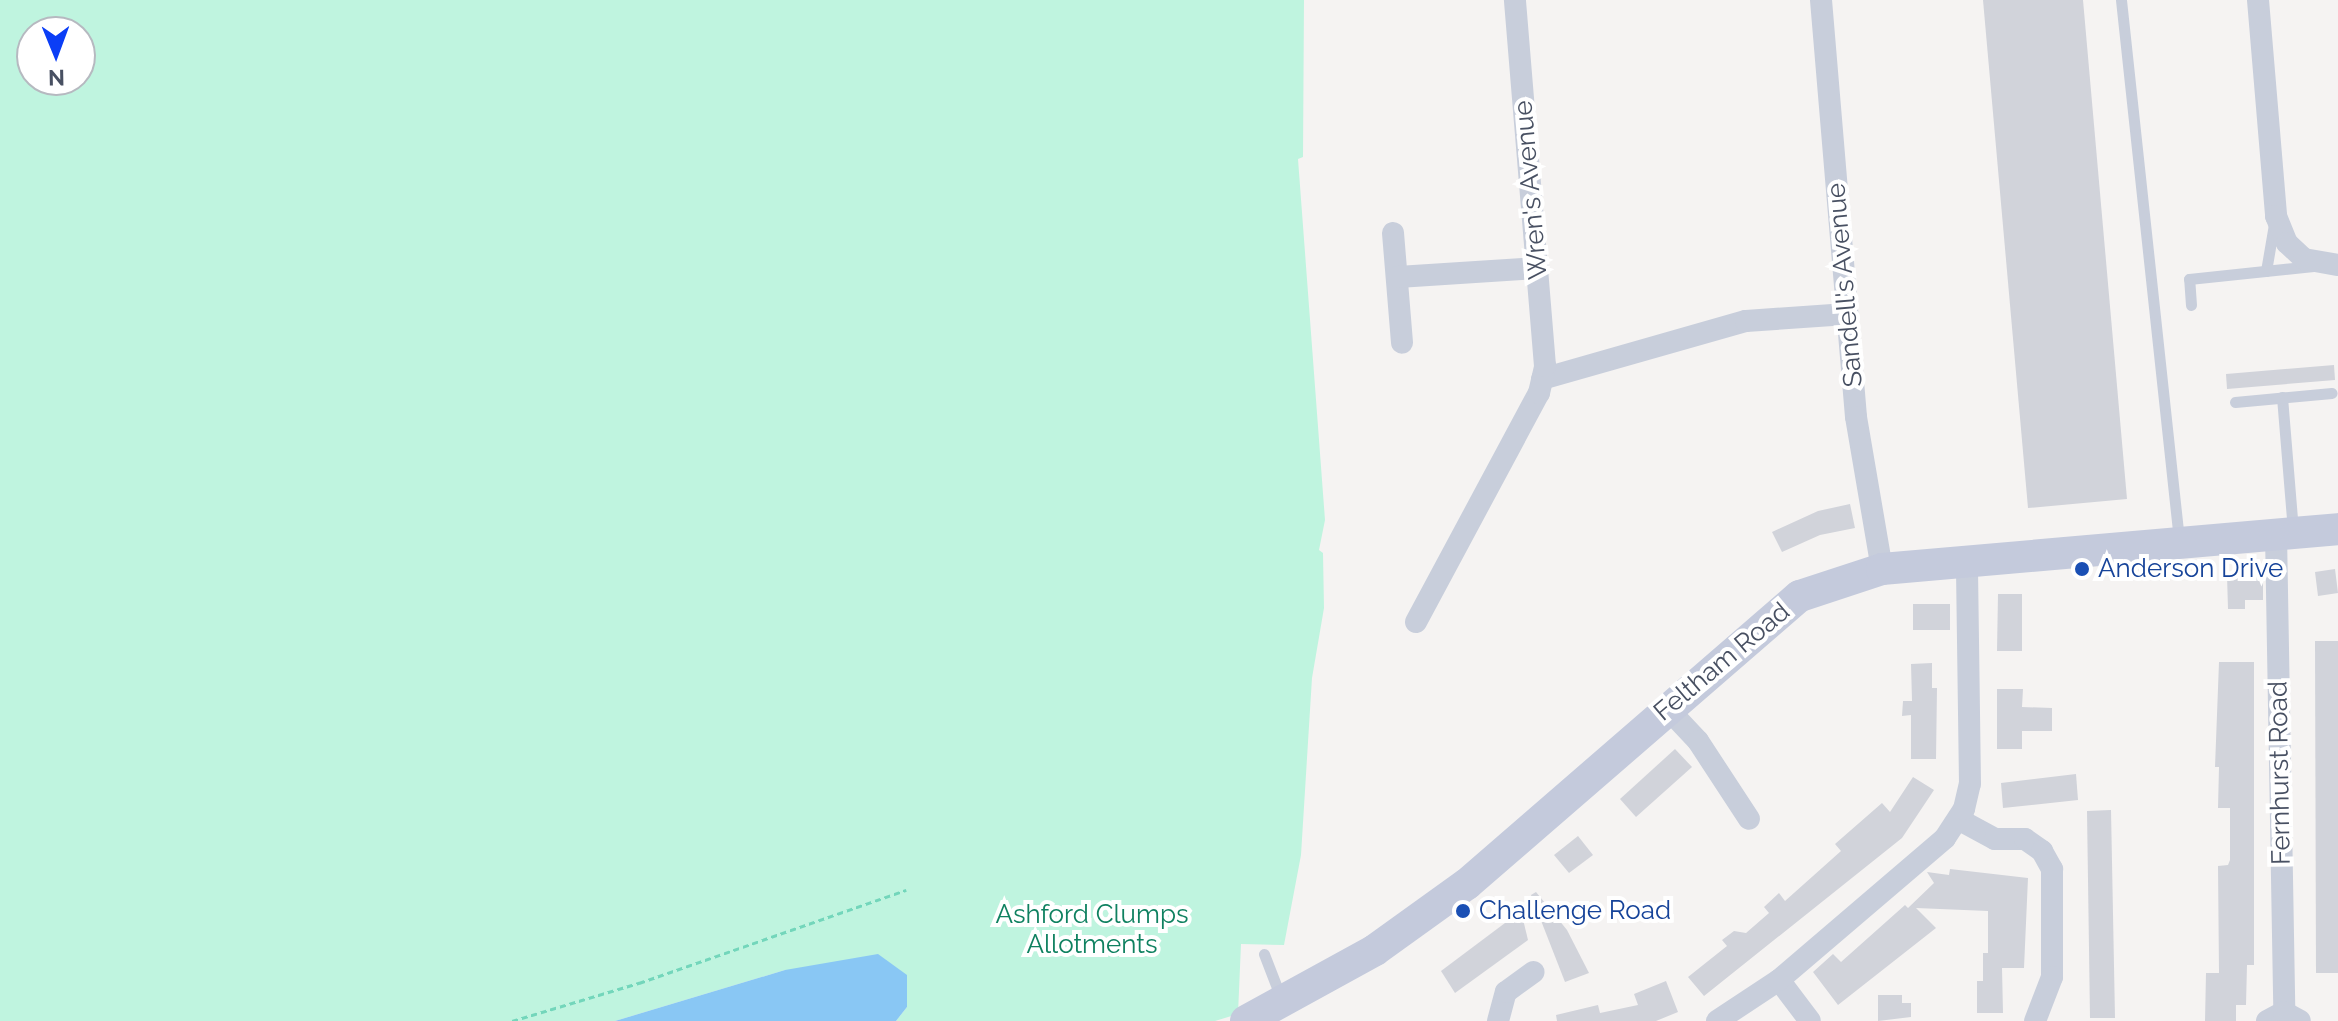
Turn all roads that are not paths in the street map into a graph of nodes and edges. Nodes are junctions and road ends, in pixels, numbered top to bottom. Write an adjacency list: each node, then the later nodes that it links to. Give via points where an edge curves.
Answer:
1 (1515, 0): 8 (street, Wren's Avenue)
2 (1821, 0): 12 (street, Sandell's Avenue)
3 (2121, 0): 20 (lane)
4 (2258, 0): 5 (street)
5 (2276, 216): 7 (street, via 2287,243 2304,259); 9 (lane)
6 (1393, 233): 10 (street)
7 (2332, 265): 9 (lane)
8 (1538, 268): 10 (street); 14 (street, Wren's Avenue)
9 (2266, 271): 11 (lane, via 2189,279)
10 (1398, 277): 13 (street)
11 (2191, 305)
12 (1847, 314): 14 (street, via 1746,321); 22 (street, Sandell's Avenue, via 1856,417)
13 (1402, 343)
14 (1542, 379): 23 (street, Wren's Avenue)
15 (2332, 393): 16 (lane)
16 (2282, 397): 17 (lane); 19 (lane)
17 (2235, 402)
18 (2338, 529): 19 (main road, Feltham Road)
19 (2285, 533): 20 (main road, Feltham Road); 31 (street, Fernhurst Road)
20 (2179, 544): 21 (main road, Feltham Road)
21 (1967, 562): 22 (main road, Feltham Road); 26 (street, via 1970,784)
22 (1882, 569): 24 (main road, Feltham Road, via 1800,596)
23 (1416, 622)
24 (1667, 708): 25 (street, via 1698,741); 30 (main road, Feltham Road, via 1467,884 1375,950)
25 (1749, 819)
26 (1958, 819): 29 (street, via 1945,838); 36 (street, via 1995,839 2025,839 2042,851 2052,869 2052,977)
27 (1264, 954): 30 (lane, via 1267,973)
28 (1534, 972): 33 (street, via 1506,992)
29 (1779, 980): 34 (street); 35 (street)
30 (1284, 1002): 32 (main road, Feltham Road)
31 (2283, 1018)
32 (1246, 1021)
33 (1498, 1021)
34 (1717, 1021)
35 (1810, 1021)
36 (2035, 1021)

